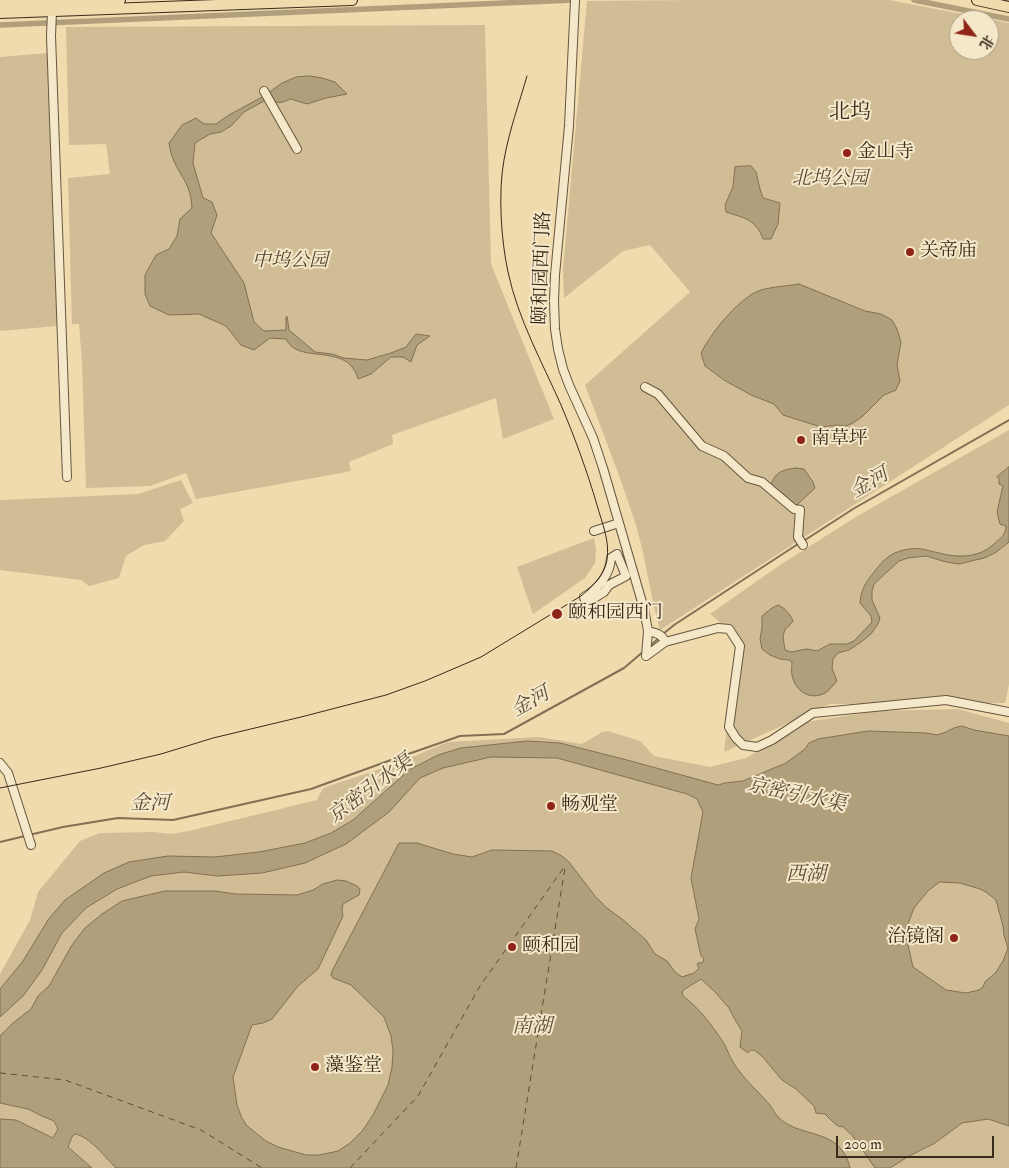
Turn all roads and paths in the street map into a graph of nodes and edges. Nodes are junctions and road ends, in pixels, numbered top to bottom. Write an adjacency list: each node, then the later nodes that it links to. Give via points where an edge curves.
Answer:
1 (120, 0): 8 (main road)
2 (352, 0): 8 (main road)
3 (575, 0): 13 (street, 颐和园西门路, via 554,318 558,349 569,385 593,438)
4 (977, 0): 6 (main road)
5 (0, 5): 8 (main road)
6 (1009, 7)
7 (0, 13): 8 (main road)
8 (54, 13): 12 (street)
9 (264, 91): 10 (street)
10 (297, 149)
11 (645, 387): 15 (street, via 658,394 702,446 724,456 748,478 762,482 794,509 800,510 798,537)
12 (67, 477)
13 (619, 524): 14 (street); 17 (street, 颐和园西门路)
14 (594, 531)
15 (802, 543)
16 (626, 576): 16 (street, via 617,554 611,558 604,578 584,597 586,603)
17 (648, 631): 18 (street); 18 (street, 颐和园西门路, via 646,656)
18 (663, 638): 19 (street, via 718,628 728,630 740,646 729,727 743,745 757,747 813,713 946,700)
19 (1009, 712)
20 (0, 763): 21 (street, via 8,773)
21 (30, 843)

